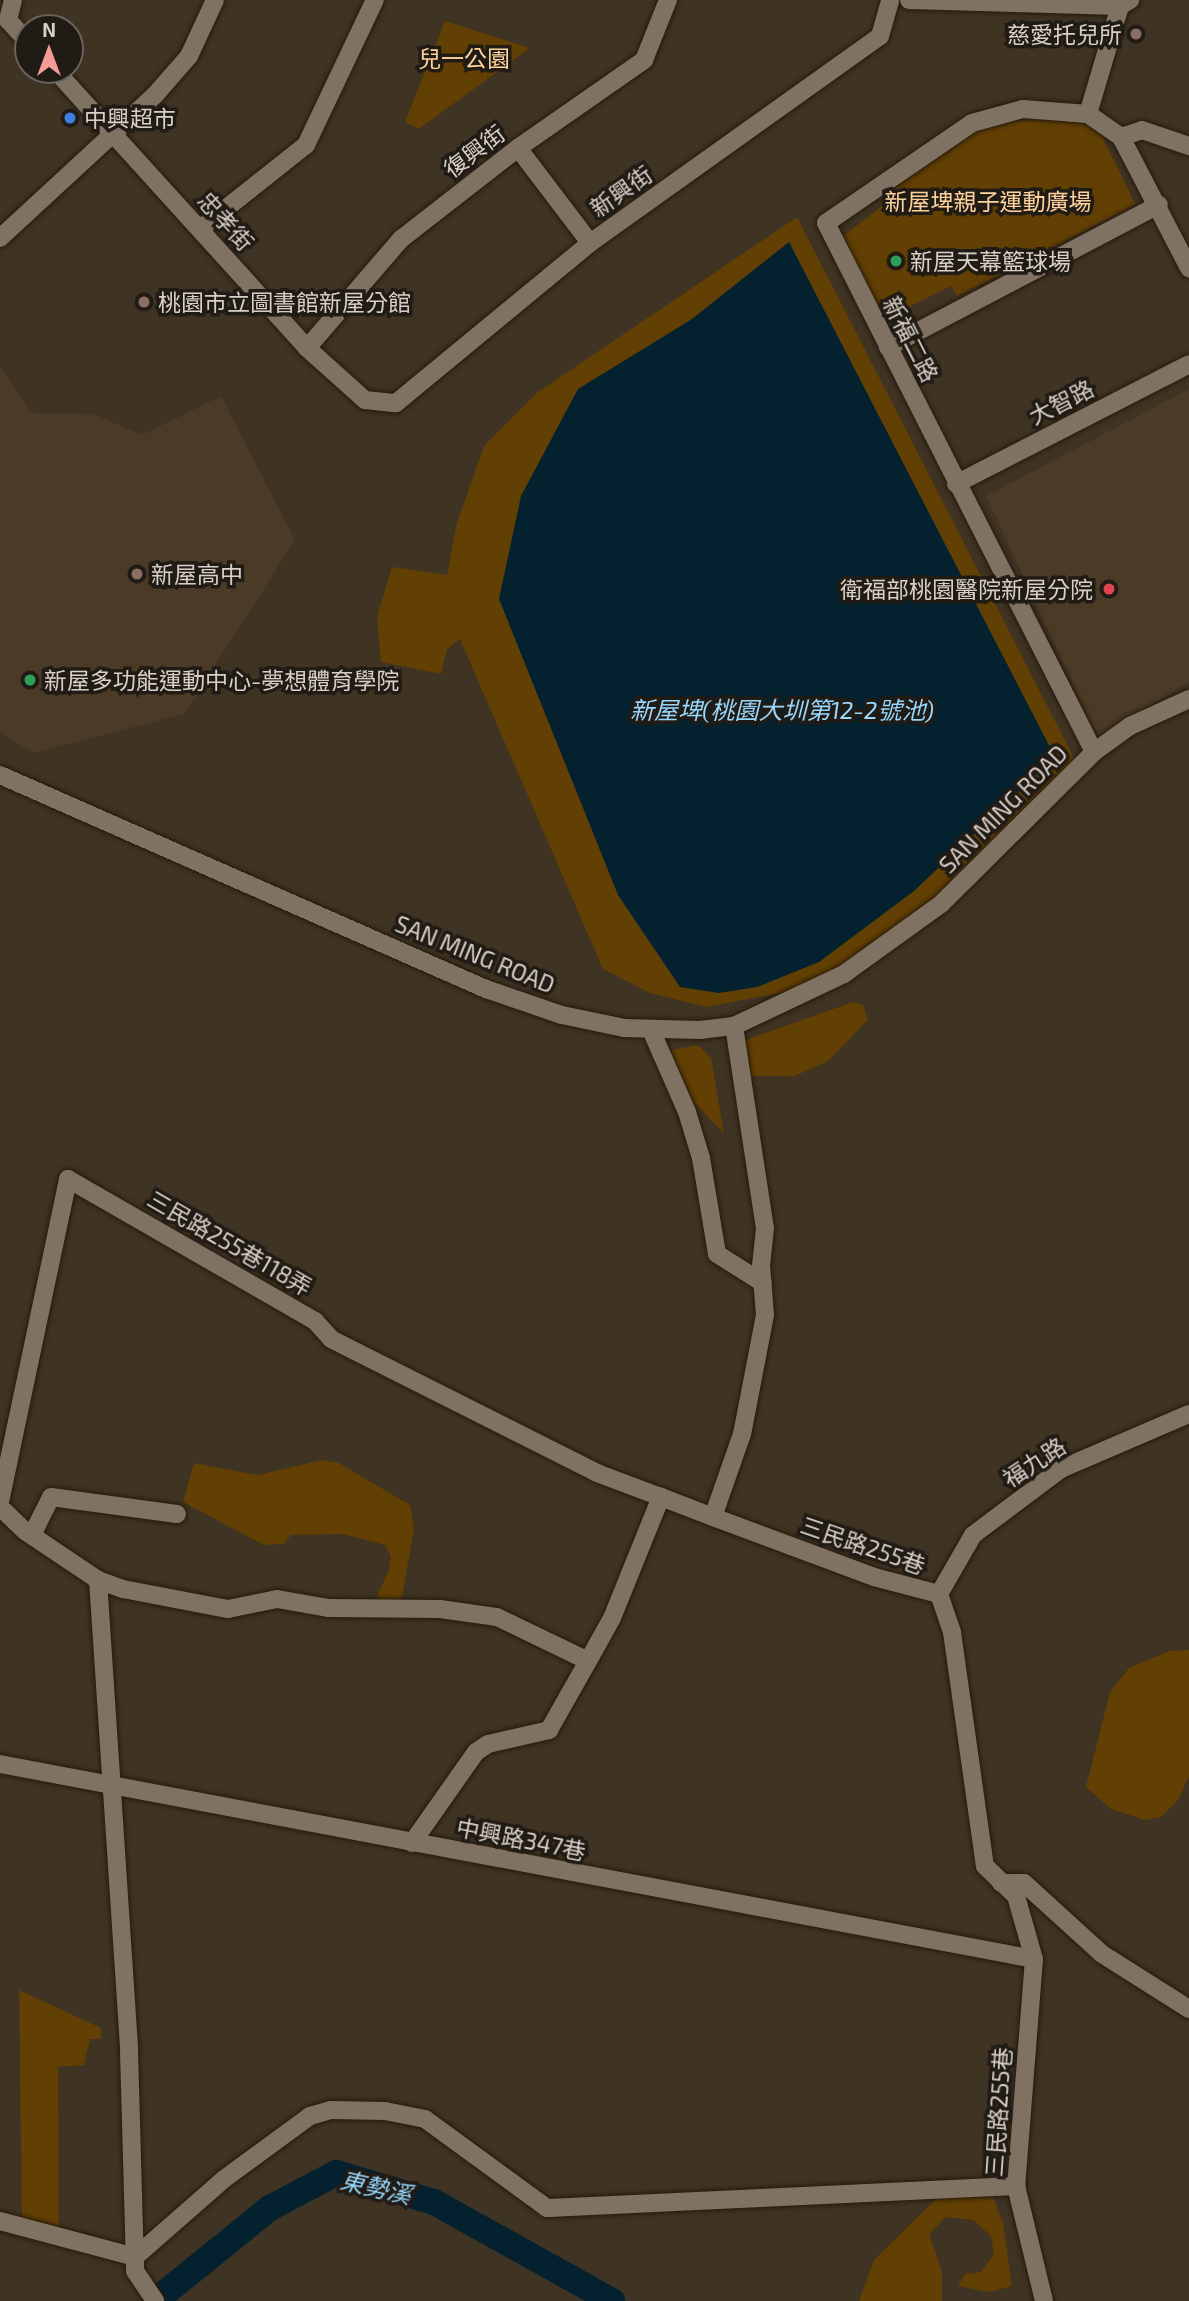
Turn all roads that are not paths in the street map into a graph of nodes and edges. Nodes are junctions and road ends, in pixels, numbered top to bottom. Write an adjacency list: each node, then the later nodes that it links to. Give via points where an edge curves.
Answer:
1 (13, 0): 8 (street)
2 (215, 0): 11 (street, via 188,55 155,95)
3 (375, 0): 16 (street, via 306,145)
4 (668, 0): 14 (street, 復興街, via 644,61)
5 (890, 0): 18 (street, 新興街, via 880,36)
6 (909, 0): 7 (street)
7 (1125, 3): 10 (street)
8 (4, 19)
9 (68, 84): 11 (street, 忠孝街)
10 (1094, 117): 12 (street); 20 (street, 新福二路, via 1023,109 972,123 826,223)
11 (113, 132): 16 (street, 忠孝街); 17 (street)
12 (1121, 138): 13 (street, via 1142,130); 15 (street)
13 (1189, 146)
14 (518, 148): 18 (street); 21 (street, 復興街, via 401,239)
15 (1159, 205): 19 (street); 20 (street)
16 (200, 229): 21 (street, 忠孝街)
17 (0, 238)
18 (590, 243): 23 (street, 新興街, via 396,403)
19 (1189, 268)
20 (888, 347): 24 (street, 新福二路)
21 (307, 348): 23 (street, 忠孝街)
22 (1189, 364): 24 (street, 大智路)
23 (365, 400)
24 (956, 484): 26 (street, 新福二路)
25 (1189, 698): 26 (street, SAN MING ROAD, via 1130,726)
26 (1094, 752): 29 (street, SAN MING ROAD, via 941,904 844,974)
27 (0, 775): 28 (street, SAN MING ROAD)
28 (8, 789): 30 (street, SAN MING ROAD, via 486,989 562,1015)
29 (734, 1026): 30 (street, SAN MING ROAD); 31 (street, via 765,1228)
30 (651, 1030): 31 (street, via 687,1112 701,1158 717,1254)
31 (763, 1283): 36 (street, via 765,1315 742,1434)
32 (1189, 1413): 39 (street, 福九路, via 1061,1469 973,1535)
33 (661, 1497): 34 (street, 三民路255巷118弄, via 597,1474 331,1339 315,1321 68,1180); 36 (street, 三民路255巷); 40 (street, via 612,1618)
34 (0, 1504): 37 (street)
35 (177, 1514): 37 (street, via 51,1497)
36 (713, 1517): 39 (street, 三民路255巷, via 874,1577)
37 (32, 1535): 38 (street)
38 (98, 1580): 40 (street, via 228,1609 276,1599 329,1608 440,1609 497,1617); 42 (street)
39 (939, 1594): 44 (street, 三民路255巷, via 952,1632 985,1866)
40 (588, 1661): 43 (street, via 549,1730 488,1744 476,1752)
41 (0, 1764): 42 (street, 中興路347巷)
42 (113, 1787): 43 (street, 中興路347巷); 49 (street)
43 (412, 1843): 45 (street, 中興路347巷)
44 (1000, 1883): 45 (street, 三民路255巷, via 1016,1896 1024,1913); 46 (street, via 1024,1883 1102,1954)
45 (1034, 1959): 47 (street, 三民路255巷)
46 (1189, 2009)
47 (1016, 2186): 49 (street, via 547,2208 425,2119 385,2111 331,2110 310,2116 224,2179); 51 (street, 三民路255巷)
48 (0, 2221): 49 (street)
49 (135, 2264): 50 (street)
50 (155, 2301)
51 (1044, 2301)

